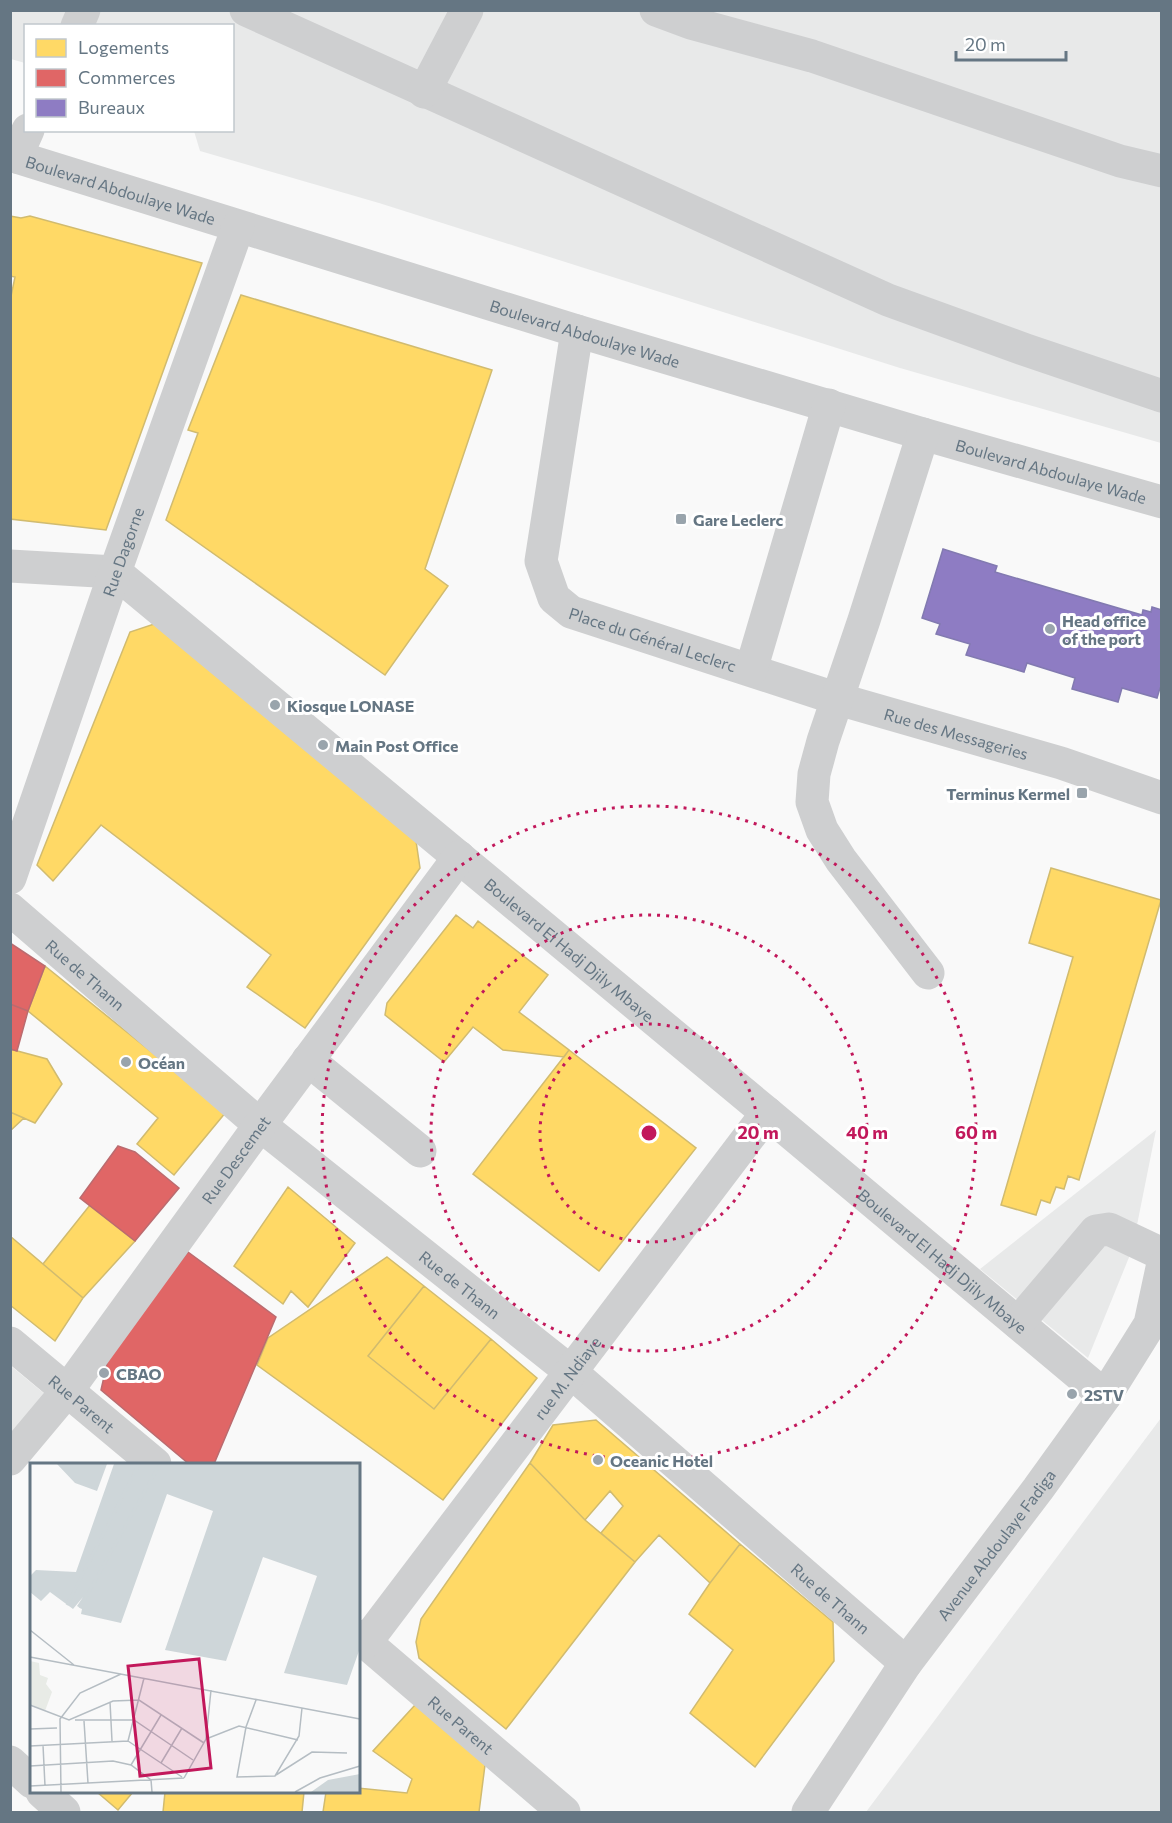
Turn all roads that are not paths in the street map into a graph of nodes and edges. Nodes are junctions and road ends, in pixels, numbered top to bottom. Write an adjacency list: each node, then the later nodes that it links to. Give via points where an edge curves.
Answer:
1 (84, 10): 5 (street)
2 (246, 10): 6 (street)
3 (467, 10): 6 (street)
4 (656, 10): 8 (street, via 812,56 1120,161)
5 (78, 24)
6 (424, 92): 11 (street, via 888,300)
7 (18, 147): 9 (street, Boulevard Abdoulaye Wade)
8 (1161, 171)
9 (238, 227): 10 (street, Boulevard Abdoulaye Wade); 16 (street, Rue Dagorne)
10 (577, 332): 12 (street, Boulevard Abdoulaye Wade); 17 (street, Place du Général Leclerc, via 541,561 554,598 571,612)
11 (1161, 396)
12 (829, 405): 13 (street, Boulevard Abdoulaye Wade); 17 (street, Place du Général Leclerc)
13 (923, 434): 14 (street, Boulevard Abdoulaye Wade); 18 (street)
14 (1161, 502)
15 (10, 566): 16 (street)
16 (116, 572): 20 (street, Boulevard El Hadj Djily Mbaye); 21 (street, Rue Dagorne)
17 (751, 669): 18 (street, Rue des Messageries)
18 (838, 699): 19 (street, Rue des Messageries, via 1061,763); 23 (street, via 814,774 812,802 822,830 841,860)
19 (1161, 798)
20 (459, 857): 24 (street, Rue Descemet); 25 (street, Boulevard El Hadj Djily Mbaye)
21 (10, 878)
22 (10, 909): 26 (street, Rue de Thann)
23 (928, 974)
24 (308, 1060): 26 (street, Rue Descemet); 27 (street)
25 (767, 1113): 31 (street, Boulevard El Hadj Djily Mbaye); 33 (street, rue M. Ndiaye)
26 (260, 1125): 33 (street, Rue de Thann); 34 (street, Rue Descemet)
27 (420, 1151)
28 (1161, 1254): 31 (street, via 1110,1229 1096,1231)
29 (1161, 1268): 30 (street, Avenue Abdoulaye Fadiga)
30 (1156, 1321): 35 (street, Avenue Abdoulaye Fadiga)
31 (1018, 1323): 35 (street, Boulevard El Hadj Djily Mbaye)
32 (10, 1343): 34 (street, Rue Parent)
33 (572, 1372): 38 (street, rue M. Ndiaye); 39 (street, Rue de Thann)
34 (67, 1390): 36 (street, Rue Descemet); 37 (street, Rue Parent)
35 (1105, 1396): 39 (street, Avenue Abdoulaye Fadiga)
36 (10, 1459)
37 (154, 1463)
38 (362, 1639): 44 (street, Rue Parent)
39 (906, 1663): 45 (street, Avenue Abdoulaye Fadiga)
40 (10, 1762): 41 (street)
41 (30, 1780)
42 (44, 1793): 43 (street)
43 (64, 1812)
44 (564, 1812)
45 (808, 1812)

